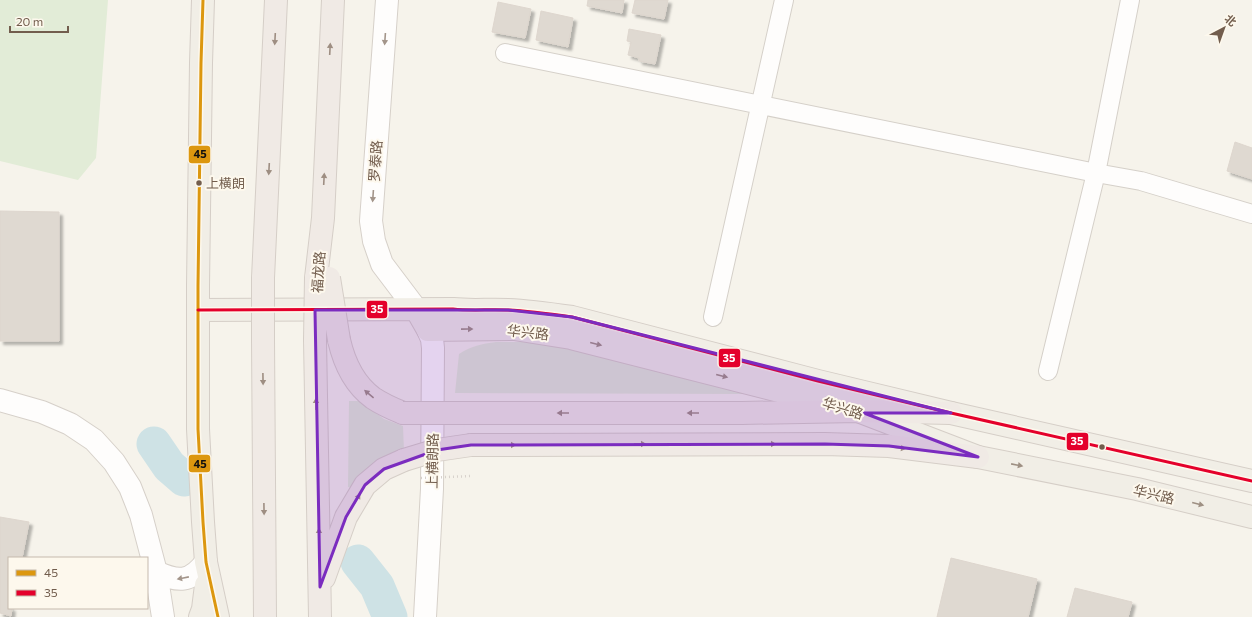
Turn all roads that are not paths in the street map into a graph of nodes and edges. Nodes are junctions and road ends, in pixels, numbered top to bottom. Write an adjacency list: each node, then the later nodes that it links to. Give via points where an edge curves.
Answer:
1 (204, 0): 13 (main road)
2 (276, 0): 29 (highway, one-way to 29, bridge, via 264,278)
3 (333, 0): 11 (highway, 福龙路, one-way to 3, via 323,218)
4 (387, 0): 12 (street, 罗泰路, one-way to 12, via 371,221 374,241 382,264)
5 (784, 0): 8 (street)
6 (1130, 0): 9 (street)
7 (505, 53): 8 (street)
8 (760, 106): 9 (street); 14 (street)
9 (1096, 173): 10 (street, via 1141,181); 16 (street)
10 (1252, 214)
11 (323, 278): 18 (highway, one-way to 11, bridge, via 403,413 372,397 348,368 342,355); 25 (highway, 福龙路, one-way to 11, bridge, via 315,340)
12 (416, 309): 13 (main road, 华兴路); 15 (main road, 上横朗路); 19 (main road, 华兴路, via 508,310 572,317)
13 (198, 310): 23 (main road, via 198,428)
14 (713, 317)
15 (428, 330): 18 (main road, 华兴路, one-way to 18, via 514,329 571,338); 31 (street, 上横朗路, via 433,348 432,474)
16 (1048, 370)
17 (0, 400): 24 (street, via 42,412 70,424 94,440 114,462 130,487 141,515)
18 (858, 411): 19 (highway); 20 (main road, 华兴路)
19 (951, 413): 21 (main road, 华兴路)
20 (978, 457): 22 (main road, 华兴路, one-way to 22, via 1136,489); 25 (highway, one-way to 20, bridge, via 346,517 366,486 384,469 437,450 471,445 825,444 889,446)
21 (1252, 481)
22 (1252, 518)
23 (206, 562): 24 (street, one-way to 24, via 200,571 182,579 170,579); 27 (main road, via 206,589); 28 (main road)
24 (156, 572): 26 (street)
25 (320, 587): 30 (highway, 福龙路)
26 (163, 617)
27 (200, 617)
28 (218, 617)
29 (265, 617)
30 (320, 617)
31 (425, 617)

